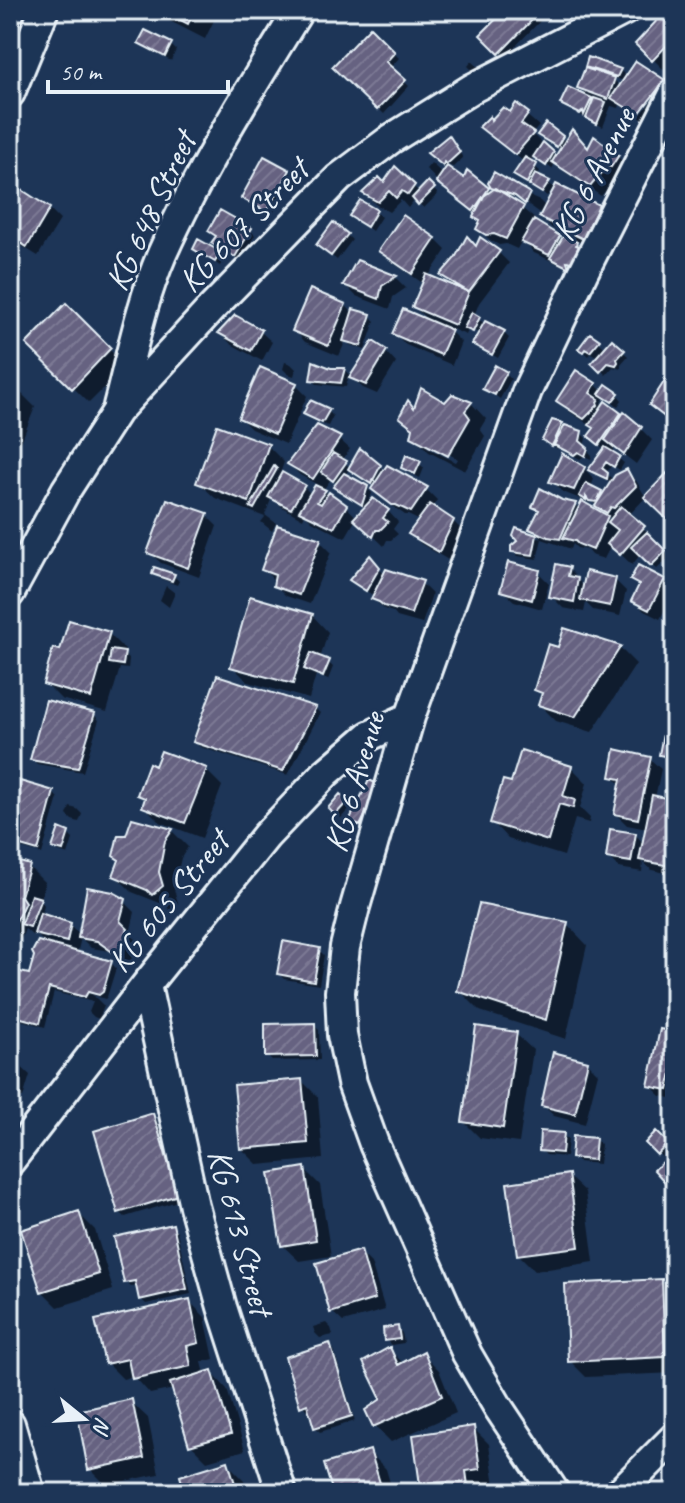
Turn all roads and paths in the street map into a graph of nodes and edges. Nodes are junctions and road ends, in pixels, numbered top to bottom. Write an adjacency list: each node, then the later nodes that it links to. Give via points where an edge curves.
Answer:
1 (44, 10): 5 (street)
2 (299, 10): 6 (street, KG 648 Street, via 193,190 161,257)
3 (625, 10): 6 (street, KG 607 Street, via 473,88 339,178)
4 (675, 92): 8 (street, KG 6 Avenue, via 527,391)
5 (10, 93)
6 (117, 411): 7 (street, KG 607 Street)
7 (10, 593)
8 (410, 717): 9 (street, KG 605 Street, via 369,736 326,773 266,836); 15 (street, KG 6 Avenue, via 345,947 342,1035 374,1144 467,1354)
9 (146, 985): 10 (street, KG 605 Street); 14 (street, KG 613 Street, via 194,1206)
10 (10, 1161)
11 (10, 1424): 13 (street)
12 (675, 1437): 16 (street)
13 (30, 1493)
14 (282, 1493)
15 (555, 1493)
16 (619, 1493)

